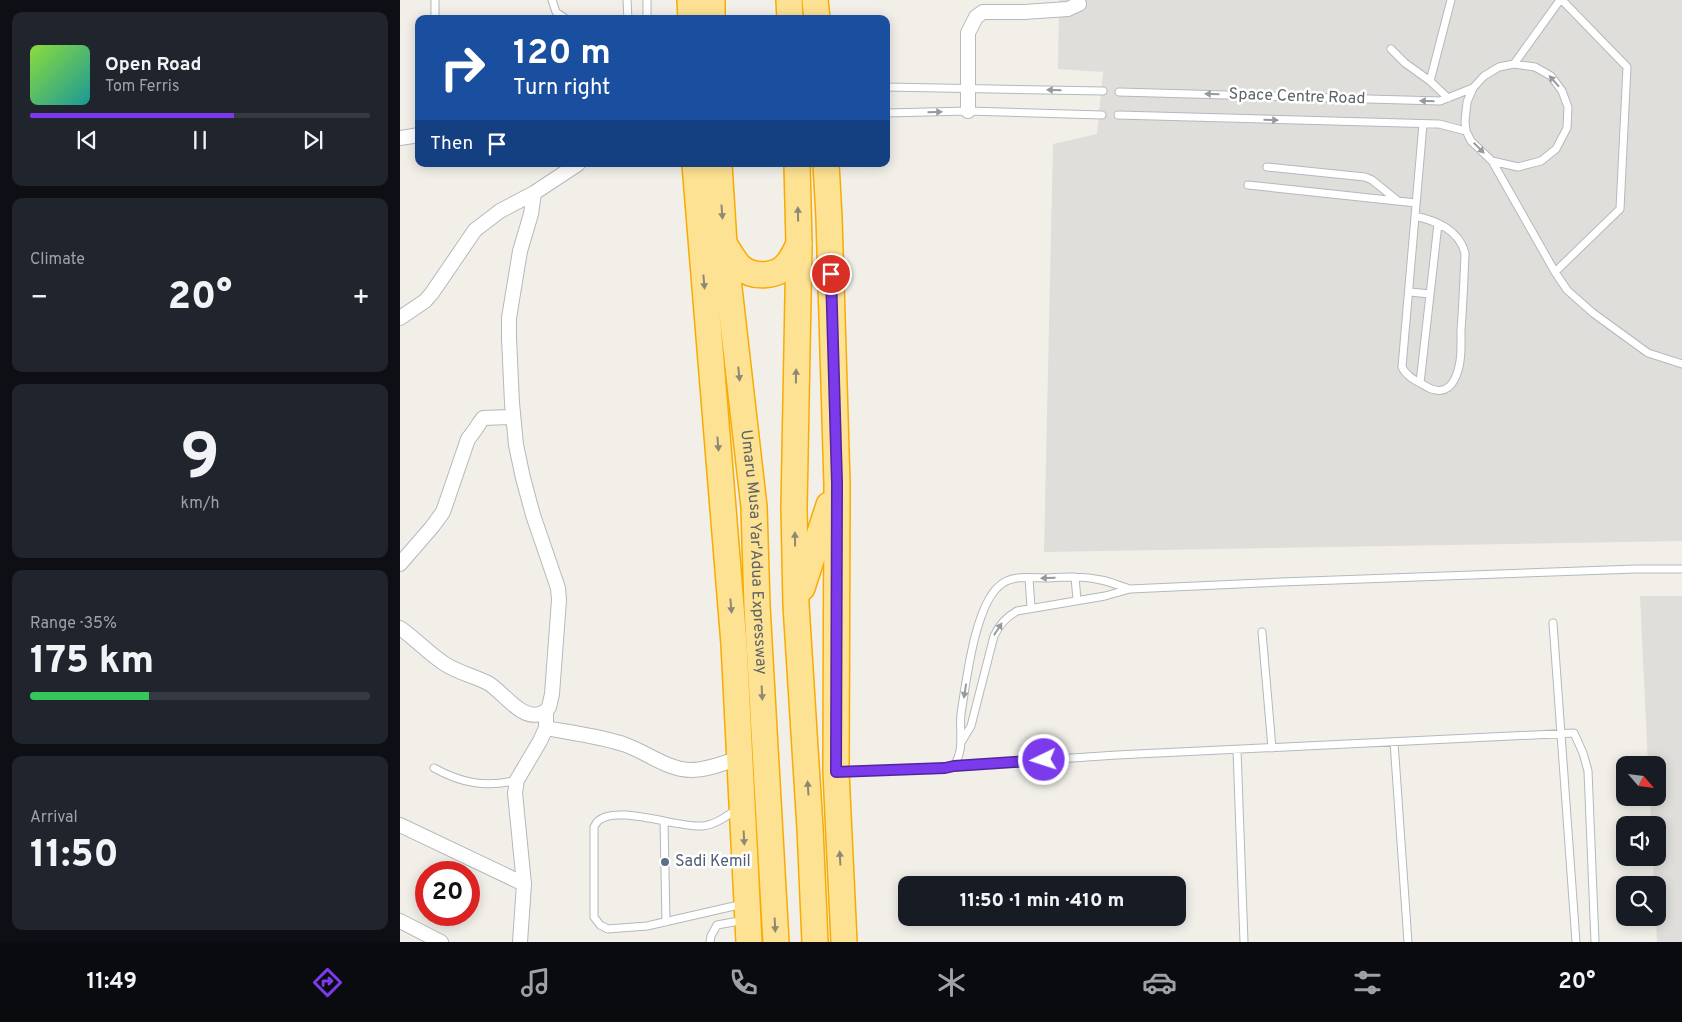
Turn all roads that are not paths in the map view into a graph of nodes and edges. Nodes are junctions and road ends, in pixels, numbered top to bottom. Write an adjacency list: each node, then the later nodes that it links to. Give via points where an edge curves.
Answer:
1 (435, 0): 12 (lane)
2 (552, 0): 13 (lane)
3 (627, 0): 14 (lane)
4 (647, 0): 15 (lane)
5 (690, 0): 16 (highway)
6 (712, 0): 17 (highway)
7 (789, 0): 18 (highway)
8 (815, 0): 19 (highway)
9 (1451, 0): 22 (lane)
10 (1561, 0): 21 (lane); 52 (lane, via 1627,67 1620,209)
11 (1072, 4): 24 (street, via 1024,12 983,12 976,17 968,33)
12 (435, 15)
13 (560, 15)
14 (628, 15)
15 (648, 15)
16 (691, 15)
17 (712, 15)
18 (790, 15)
19 (817, 15)
20 (1391, 49): 22 (lane)
21 (1514, 64): 25 (lane, via 1498,67); 37 (lane, one-way to 21, via 1518,167 1542,161 1556,149 1567,128 1568,107 1551,76 1535,67)
22 (1430, 81): 28 (lane)
23 (890, 87): 24 (lane)
24 (968, 88): 26 (lane, one-way to 24); 29 (street)
25 (1473, 88): 28 (lane, Space Centre Road); 34 (lane, via 1467,102)
26 (1103, 92)
27 (1119, 92): 28 (lane, Space Centre Road, one-way to 27, via 1440,101)
28 (1448, 98)
29 (968, 111): 30 (lane, one-way to 29); 31 (lane)
30 (890, 113)
31 (1102, 115)
32 (1118, 115): 33 (lane, Space Centre Road, one-way to 33)
33 (1423, 124): 34 (lane, Space Centre Road, via 1439,124); 47 (lane)
34 (1466, 131): 37 (lane, one-way to 37)
35 (415, 136): 36 (street)
36 (400, 138)
37 (1492, 161): 52 (lane)
38 (573, 167): 45 (street)
39 (695, 167): 60 (highway, Umaru Musa Yar'Adua Expressway, one-way to 60)
40 (719, 167): 50 (highway, Umaru Musa Yar'Adua Expressway, one-way to 50)
41 (797, 167): 51 (highway, one-way to 41)
42 (826, 167): 59 (highway)
43 (1267, 167): 46 (lane, via 1365,177)
44 (1248, 185): 46 (lane)
45 (534, 193): 55 (street, via 476,230 432,293); 58 (street, via 520,251 510,318)
46 (1399, 201): 47 (lane)
47 (1416, 203): 48 (lane)
48 (1416, 216): 49 (lane); 53 (lane)
49 (1438, 224): 54 (lane); 57 (lane, via 1452,231 1465,253 1460,362 1456,376 1446,390 1435,391)
50 (724, 244): 51 (highway, via 740,267 754,274 767,275 789,263); 68 (highway, Umaru Musa Yar'Adua Expressway, one-way to 68, via 754,507)
51 (798, 244): 67 (highway, one-way to 51, via 794,508)
52 (1555, 272): 56 (lane, via 1567,290 1619,333 1648,353)
53 (1410, 292): 54 (lane); 57 (lane, via 1402,367)
54 (1430, 294): 57 (lane)
55 (400, 318)
56 (1682, 364)
57 (1420, 383)
58 (514, 417): 61 (street, via 483,418 474,428 443,512); 73 (street, via 523,478 558,588 552,694)
59 (837, 484): 67 (highway); 83 (highway)
60 (722, 499): 68 (highway); 80 (highway, Umaru Musa Yar'Adua Expressway, one-way to 80)
61 (400, 564)
62 (1682, 569): 65 (lane)
63 (1076, 577): 64 (lane, one-way to 64); 65 (lane); 66 (lane)
64 (1029, 578): 69 (lane); 76 (lane, one-way to 76, via 1002,584 985,606 965,686 960,724)
65 (1130, 589): 66 (lane)
66 (1077, 600): 69 (lane)
67 (796, 605): 89 (highway, one-way to 67)
68 (757, 606): 87 (highway, Umaru Musa Yar'Adua Expressway, one-way to 87)
69 (1031, 607): 76 (lane, one-way to 69, via 972,726 998,628 1017,610)
70 (1553, 623): 75 (lane)
71 (400, 628): 73 (street, via 444,664 487,683 522,712 535,715)
72 (1262, 632): 78 (lane)
73 (546, 711): 74 (street)
74 (546, 728): 80 (street, via 606,739 671,766 689,770 706,769); 84 (street)
75 (1561, 735): 77 (lane); 102 (lane); 103 (lane, via 1574,733 1588,771)
76 (962, 741): 81 (lane)
77 (1394, 742): 78 (lane); 101 (lane)
78 (1272, 748): 79 (lane)
79 (1237, 750): 81 (lane); 100 (lane)
80 (739, 758): 85 (highway, Umaru Musa Yar'Adua Expressway)
81 (954, 766): 83 (lane)
82 (434, 768): 84 (lane, via 451,778 488,785)
83 (836, 772): 99 (highway, one-way to 83)
84 (517, 780): 90 (street, via 515,793)
85 (742, 806): 86 (lane, via 712,824 702,826); 93 (highway, Umaru Musa Yar'Adua Expressway, one-way to 93)
86 (664, 820): 91 (lane); 91 (lane, via 611,815 599,820 594,828 594,917 608,930)
87 (769, 823): 93 (highway); 97 (highway, Umaru Musa Yar'Adua Expressway, one-way to 97)
88 (400, 824): 90 (street)
89 (810, 828): 98 (highway); 99 (highway)
90 (524, 884): 95 (street)
91 (666, 922): 93 (lane)
92 (400, 923): 94 (street)
93 (749, 926): 96 (lane, via 717,925)
94 (441, 942)
95 (520, 942)
96 (710, 942)
97 (776, 942)
98 (815, 942)
99 (842, 942)
100 (1244, 942)
101 (1408, 942)
102 (1576, 942)
103 (1596, 942)

